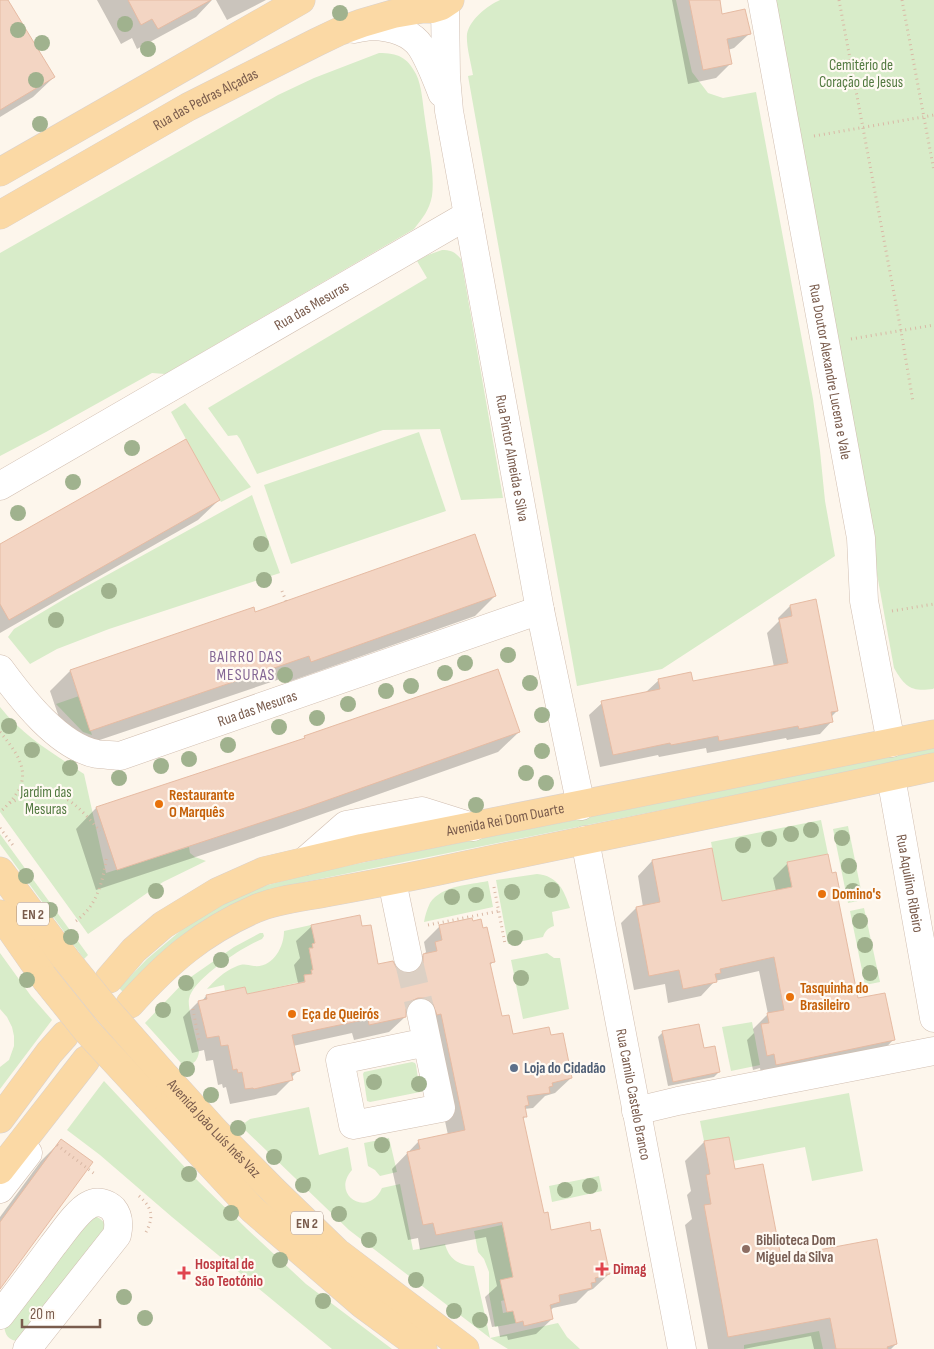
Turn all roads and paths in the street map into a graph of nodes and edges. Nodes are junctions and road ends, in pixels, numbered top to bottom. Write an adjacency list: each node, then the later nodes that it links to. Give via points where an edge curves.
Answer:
1 (302, 0): 14 (main road)
2 (762, 0): 27 (street, Rua Doutor Alexandre Lucena e Vale, via 861,538 864,601)
3 (839, 0): 11 (path)
4 (902, 0): 10 (path)
5 (422, 4): 6 (main road, Rua das Pedras Alçadas); 7 (street, via 426,48); 8 (street, Rua Pintor Almeida e Silva, via 446,76)
6 (340, 31): 7 (street, Rua Pintor Almeida e Silva, via 372,26 401,31 420,46); 15 (main road, Rua das Pedras Alçadas, via 188,107)
7 (432, 68): 8 (street, Rua Pintor Almeida e Silva)
8 (449, 111): 16 (street, Rua Pintor Almeida e Silva)
9 (934, 115): 10 (path)
10 (924, 117): 11 (path); 13 (path)
11 (864, 128): 12 (path); 17 (path)
12 (813, 137)
13 (934, 171)
14 (0, 172)
15 (0, 215)
16 (468, 215): 18 (street, Rua das Mesuras); 22 (street, Rua Pintor Almeida e Silva)
17 (913, 402)
18 (0, 486)
19 (282, 591): 20 (path)
20 (286, 601)
21 (934, 604): 23 (path)
22 (540, 610): 24 (street, Rua das Mesuras, via 120,756 96,754 59,735 32,710); 31 (street, Rua Pintor Almeida e Silva)
23 (884, 612)
24 (0, 670)
25 (0, 732): 30 (path, via 14,749 22,767 20,786)
26 (934, 734): 27 (main road, Avenida Rei Dom Duarte)
27 (891, 743): 31 (main road, Avenida Rei Dom Duarte)
28 (934, 767): 29 (main road)
29 (891, 777): 34 (main road); 49 (street, Rua Aquilino Ribeiro)
30 (10, 803): 32 (path); 33 (path, via 22,797 53,794 68,800)
31 (581, 806): 45 (main road, Avenida Rei Dom Duarte, via 362,848 264,871 216,892 163,925 134,950)
32 (0, 812)
33 (100, 831)
34 (585, 840): 37 (main road); 55 (street, Rua Camilo Castelo Branco)
35 (107, 855): 41 (path, via 103,880 94,901)
36 (0, 871): 63 (main road, Avenida João Luís Inês Vaz / EN 2, bridge, via 108,1010 166,1078 260,1177 337,1252)
37 (392, 881): 44 (street); 46 (main road, via 257,908 203,937 151,980)
38 (494, 885): 39 (path)
39 (499, 911): 42 (path); 43 (path)
40 (0, 914): 62 (main road, Avenida João Luís Inês Vaz / EN 2, bridge, via 87,1031 252,1209 362,1304)
41 (76, 921)
42 (419, 927)
43 (505, 944)
44 (408, 958)
45 (109, 979)
46 (130, 1004)
47 (193, 1009): 51 (path)
48 (421, 1013): 52 (street)
49 (934, 1018)
50 (65, 1035): 56 (main road)
51 (199, 1041)
52 (427, 1042)
53 (934, 1052): 55 (street)
54 (86, 1060): 57 (main road)
55 (636, 1111): 64 (street, Rua Camilo Castelo Branco)
56 (0, 1119)
57 (38, 1121): 58 (main road); 59 (street, via 34,1145)
58 (0, 1170)
59 (0, 1189)
60 (0, 1315): 61 (street, via 82,1210 100,1202 116,1212 117,1235)
61 (27, 1349)
62 (423, 1349)
63 (465, 1349)
64 (682, 1349)

